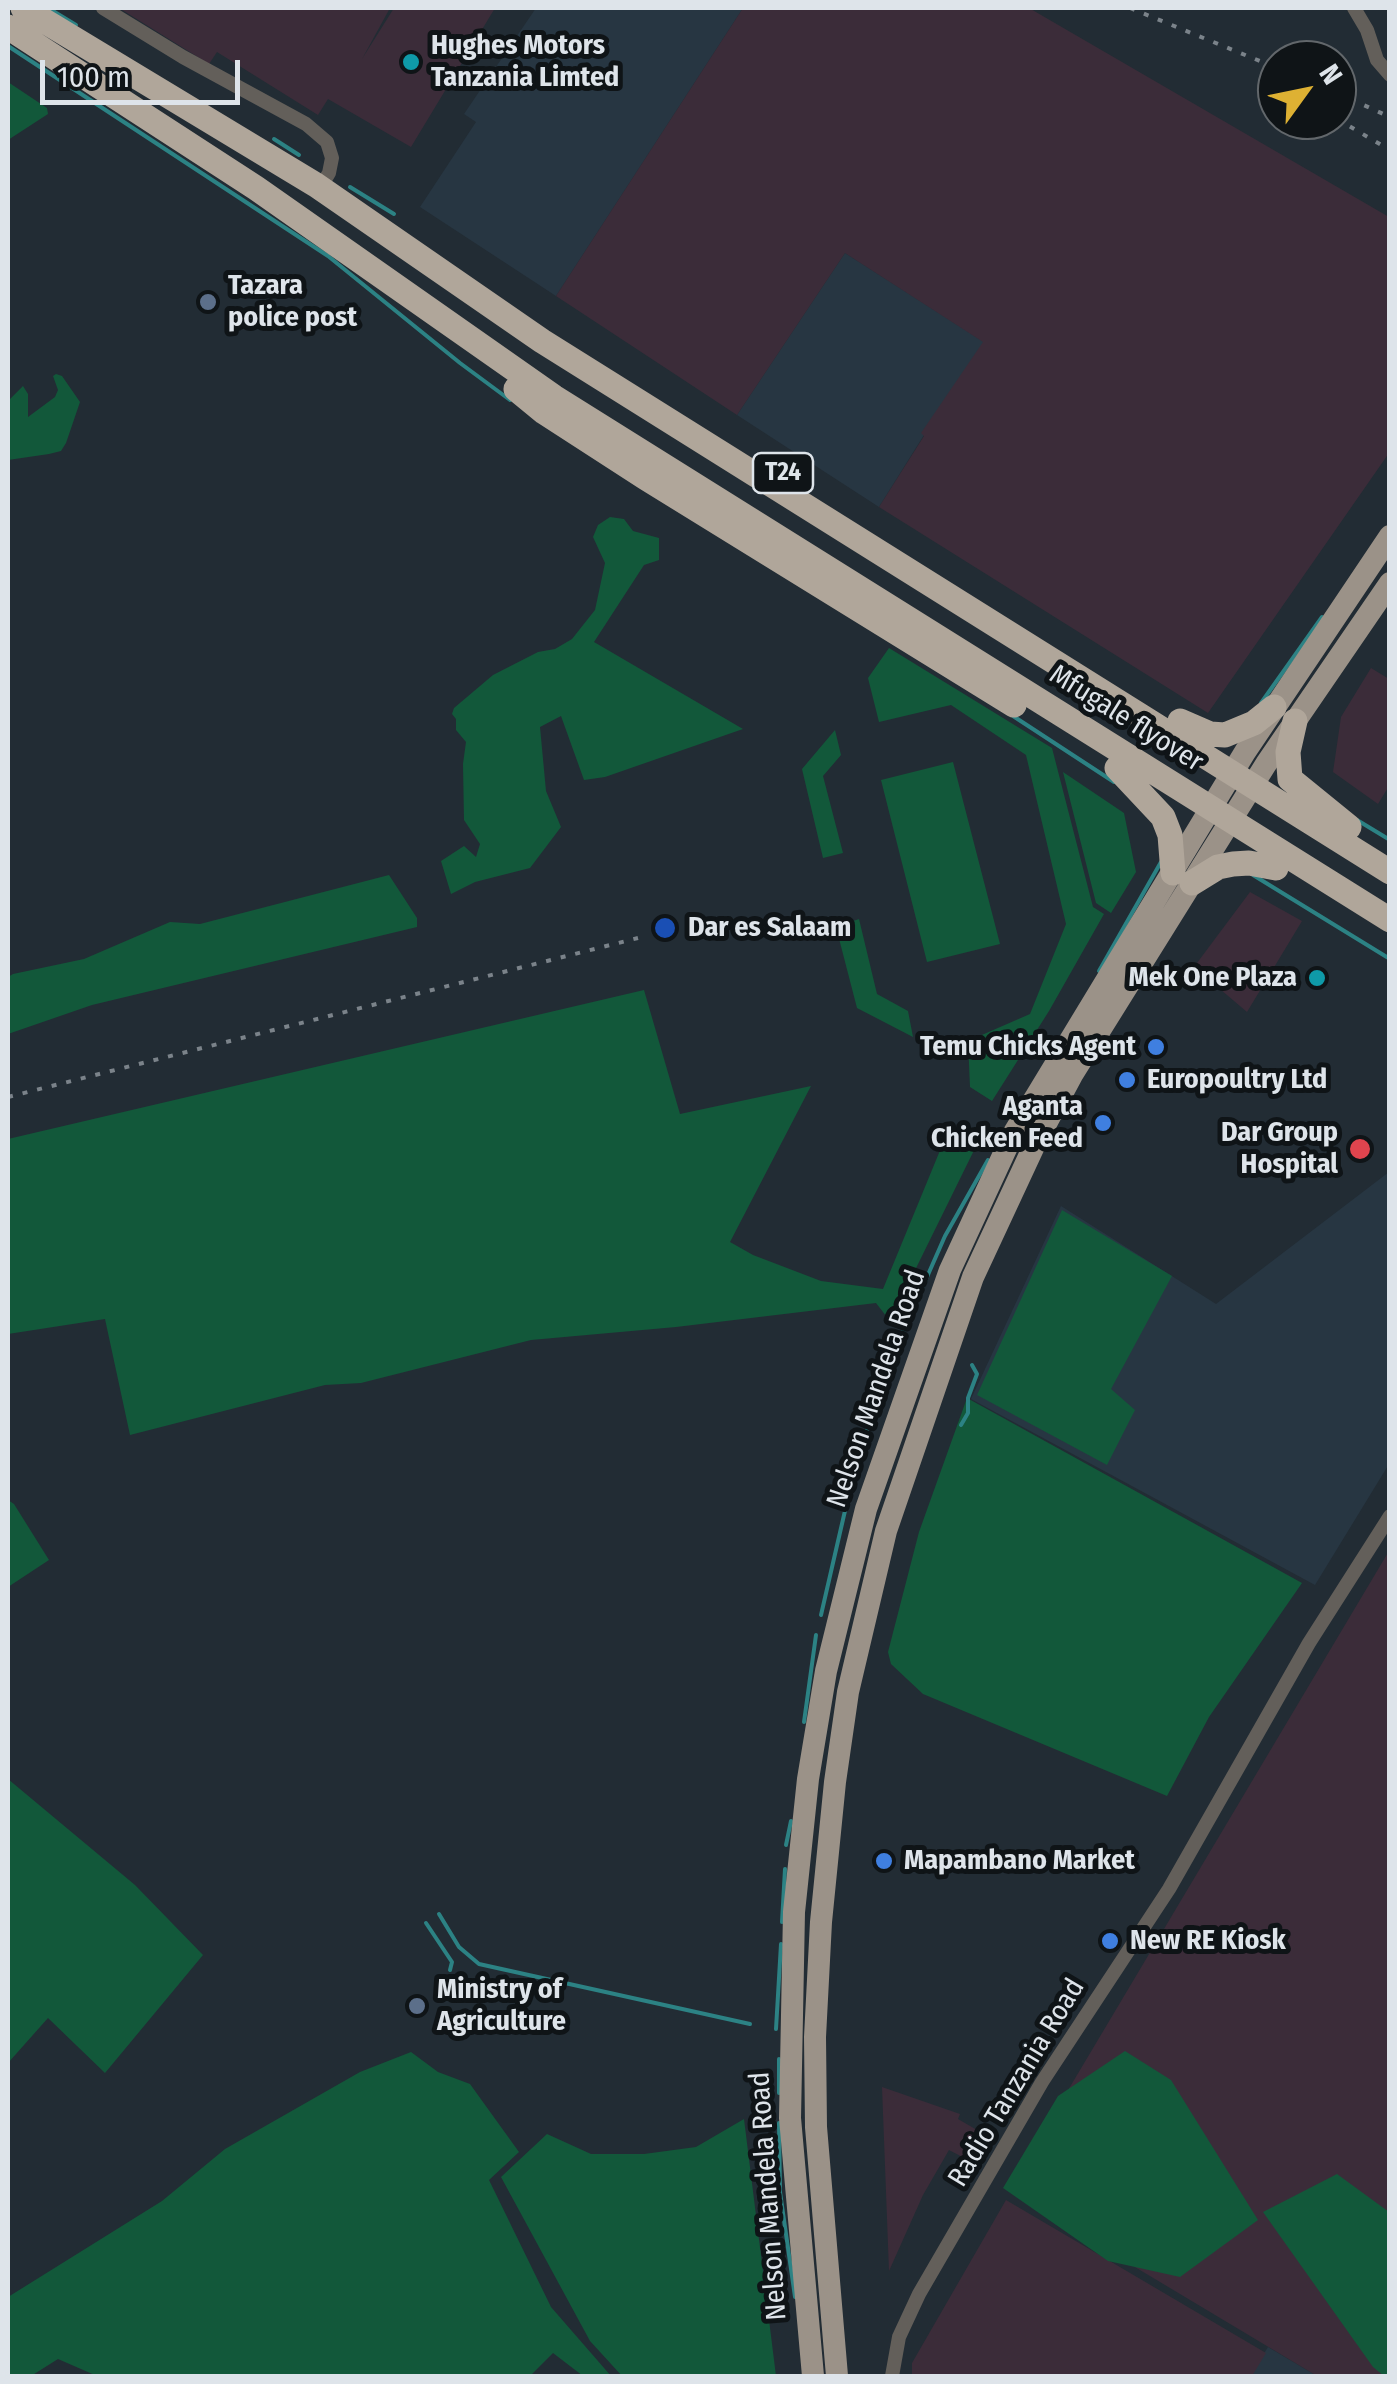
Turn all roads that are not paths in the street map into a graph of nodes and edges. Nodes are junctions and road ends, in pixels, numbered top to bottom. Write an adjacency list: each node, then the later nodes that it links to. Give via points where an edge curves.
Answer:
1 (23, 8): 6 (highway, T24)
2 (103, 8): 6 (street, via 306,124 327,142 332,158)
3 (1354, 8): 5 (street)
4 (8, 27): 8 (highway)
5 (1390, 75)
6 (320, 188): 7 (highway, T24)
7 (384, 230): 12 (highway, T24, via 521,308); 19 (highway, Mfugale flyover, via 542,341)
8 (341, 248): 14 (highway, via 544,412); 21 (highway, Mfugale flyover, via 554,397)
9 (1390, 536): 11 (main road, Nelson Mandela Road)
10 (1390, 584): 11 (main road, Nelson Mandela Road)
11 (1284, 714): 12 (highway, via 1226,735); 13 (main road, Nelson Mandela Road); 15 (highway, via 1290,778)
12 (1180, 722): 13 (highway, T24)
13 (1252, 765): 15 (highway, T24); 16 (main road, Nelson Mandela Road)
14 (1118, 768): 16 (highway); 20 (highway, via 1162,816)
15 (1349, 827): 17 (highway, T24)
16 (1213, 828): 18 (highway); 20 (main road, Nelson Mandela Road)
17 (1390, 852)
18 (1276, 868): 20 (highway, via 1249,862); 22 (highway)
19 (1390, 872)
20 (1182, 878): 24 (main road, Nelson Mandela Road, via 1012,1136 950,1270 866,1508 834,1628 808,1779 790,2038 790,2118); 25 (main road, Nelson Mandela Road, via 1034,1146 980,1261 874,1574 835,1782 815,2037)
21 (1390, 920)
22 (1390, 940)
23 (1390, 1516): 26 (street, Radio Tanzania Road, via 919,2294 898,2337)
24 (813, 2376)
25 (837, 2376)
26 (892, 2376)

